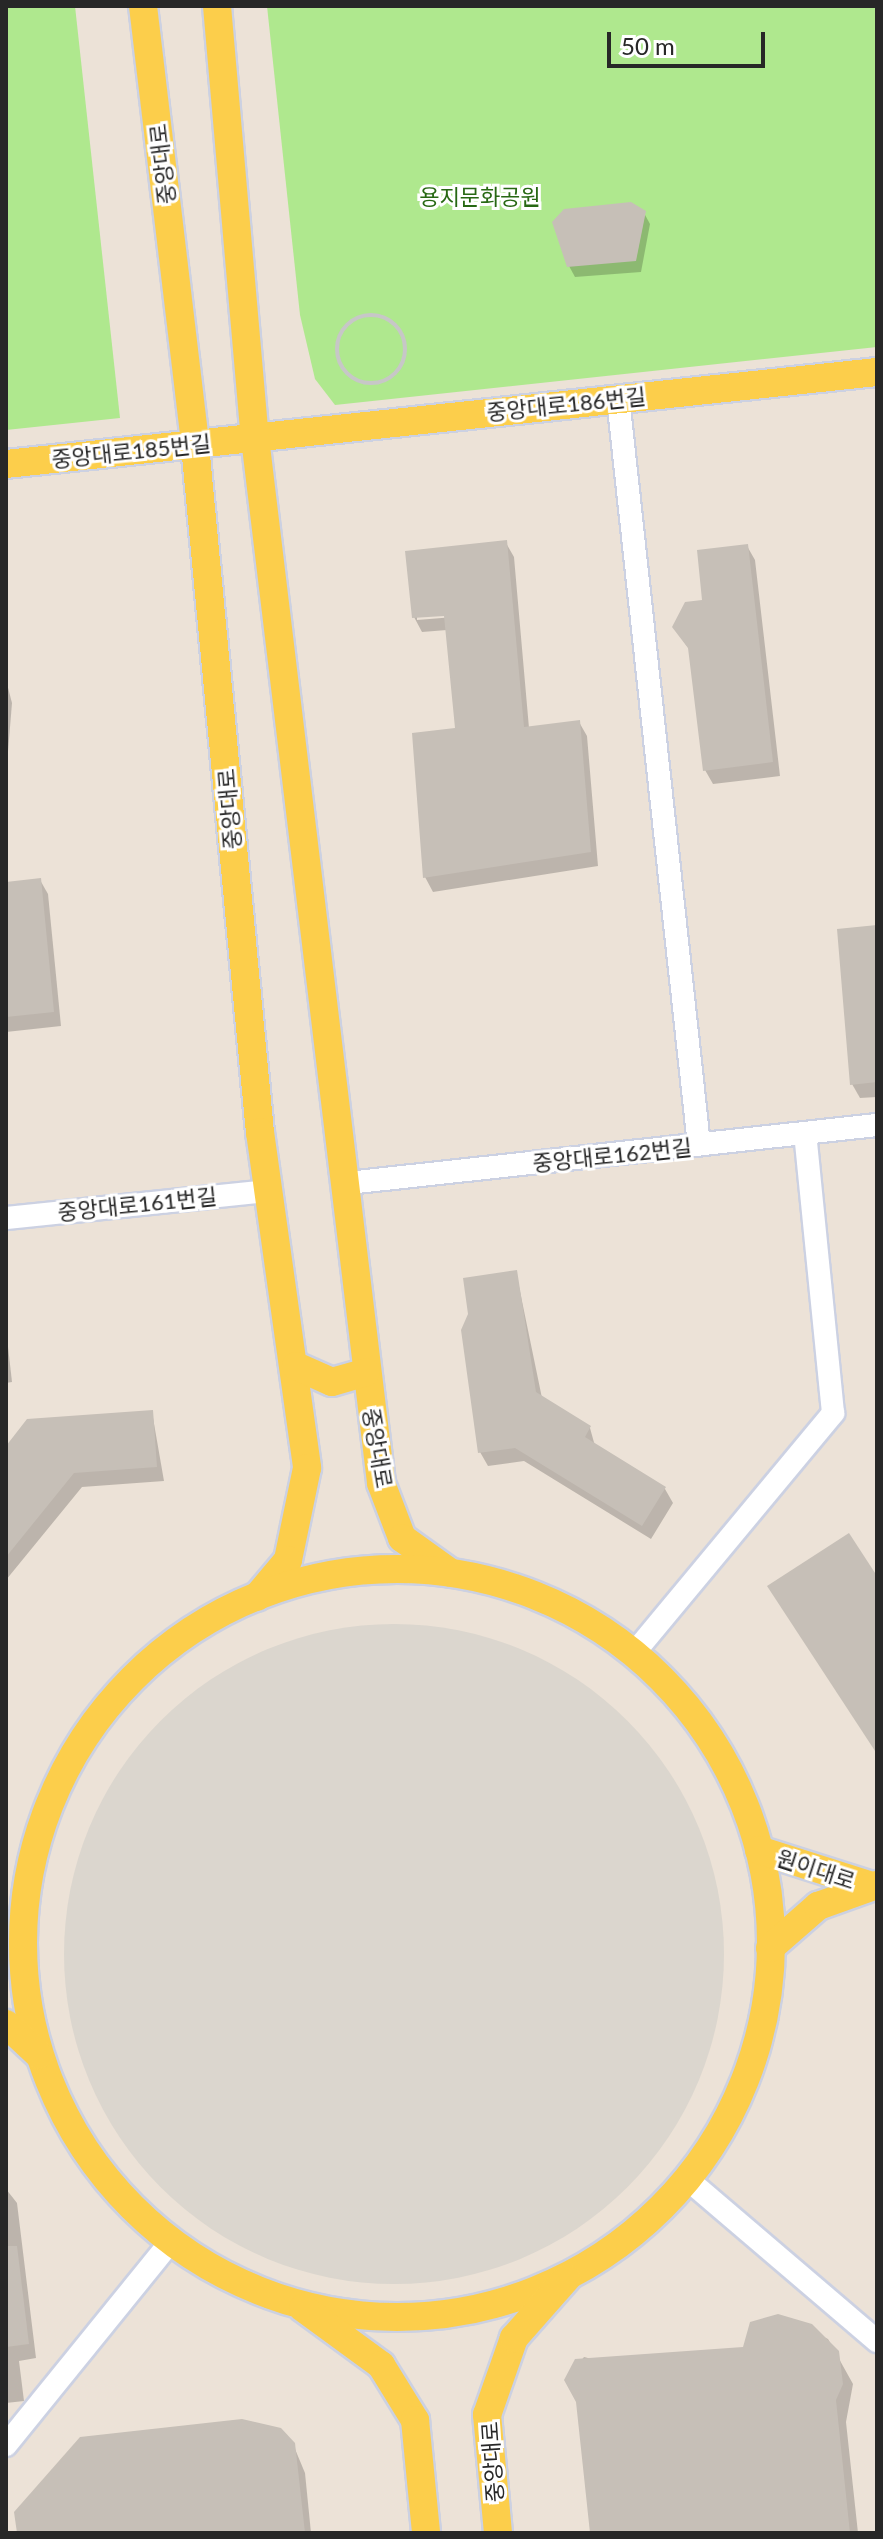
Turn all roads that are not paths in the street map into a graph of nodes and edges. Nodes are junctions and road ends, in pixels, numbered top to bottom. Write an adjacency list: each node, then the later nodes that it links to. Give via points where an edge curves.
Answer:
1 (143, 6): 6 (main road, 중앙대로)
2 (217, 6): 5 (main road, 중앙대로)
3 (877, 372): 4 (main road, 중앙대로186번길)
4 (618, 398): 5 (main road, 중앙대로186번길); 10 (street)
5 (255, 438): 6 (main road, 중앙대로185번길); 11 (main road, 중앙대로)
6 (195, 445): 7 (main road, 중앙대로185번길); 12 (main road, 중앙대로)
7 (6, 464)
8 (877, 1125): 9 (street, 중앙대로162번길)
9 (805, 1133): 10 (street, 중앙대로162번길); 18 (street, via 833,1413)
10 (699, 1145): 11 (street, 중앙대로162번길)
11 (348, 1183): 15 (main road, 중앙대로)
12 (268, 1191): 13 (street, 중앙대로161번길); 14 (main road, 중앙대로)
13 (6, 1218)
14 (296, 1366): 15 (main road, via 332,1382); 17 (main road, 중앙대로, via 307,1468 288,1560)
15 (366, 1372): 16 (main road, 중앙대로, via 381,1483 402,1538)
16 (452, 1573): 17 (main road, via 352,1572); 18 (main road, via 548,1601)
17 (256, 1598): 19 (main road, via 182,1638 120,1693 71,1761)
18 (634, 1653): 20 (main road, via 712,1741)
19 (38, 1838): 22 (main road); 25 (main road, via 23,1947)
20 (759, 1850): 21 (main road, 원이대로); 23 (main road)
21 (875, 1886): 23 (main road, 원이대로, via 818,1906)
22 (6, 1920)
23 (770, 1948): 26 (main road, via 748,2070)
24 (6, 2024): 25 (main road)
25 (39, 2055): 27 (main road, via 90,2158)
26 (686, 2178): 28 (main road, via 634,2231); 30 (street)
27 (171, 2241): 29 (main road, via 230,2278); 31 (street)
28 (571, 2272): 29 (main road, via 492,2304 436,2314 366,2315); 33 (main road, 중앙대로, via 514,2338 487,2415)
29 (296, 2303): 32 (main road, via 381,2365 415,2420)
30 (877, 2341)
31 (6, 2445)
32 (426, 2533)
33 (498, 2533)

